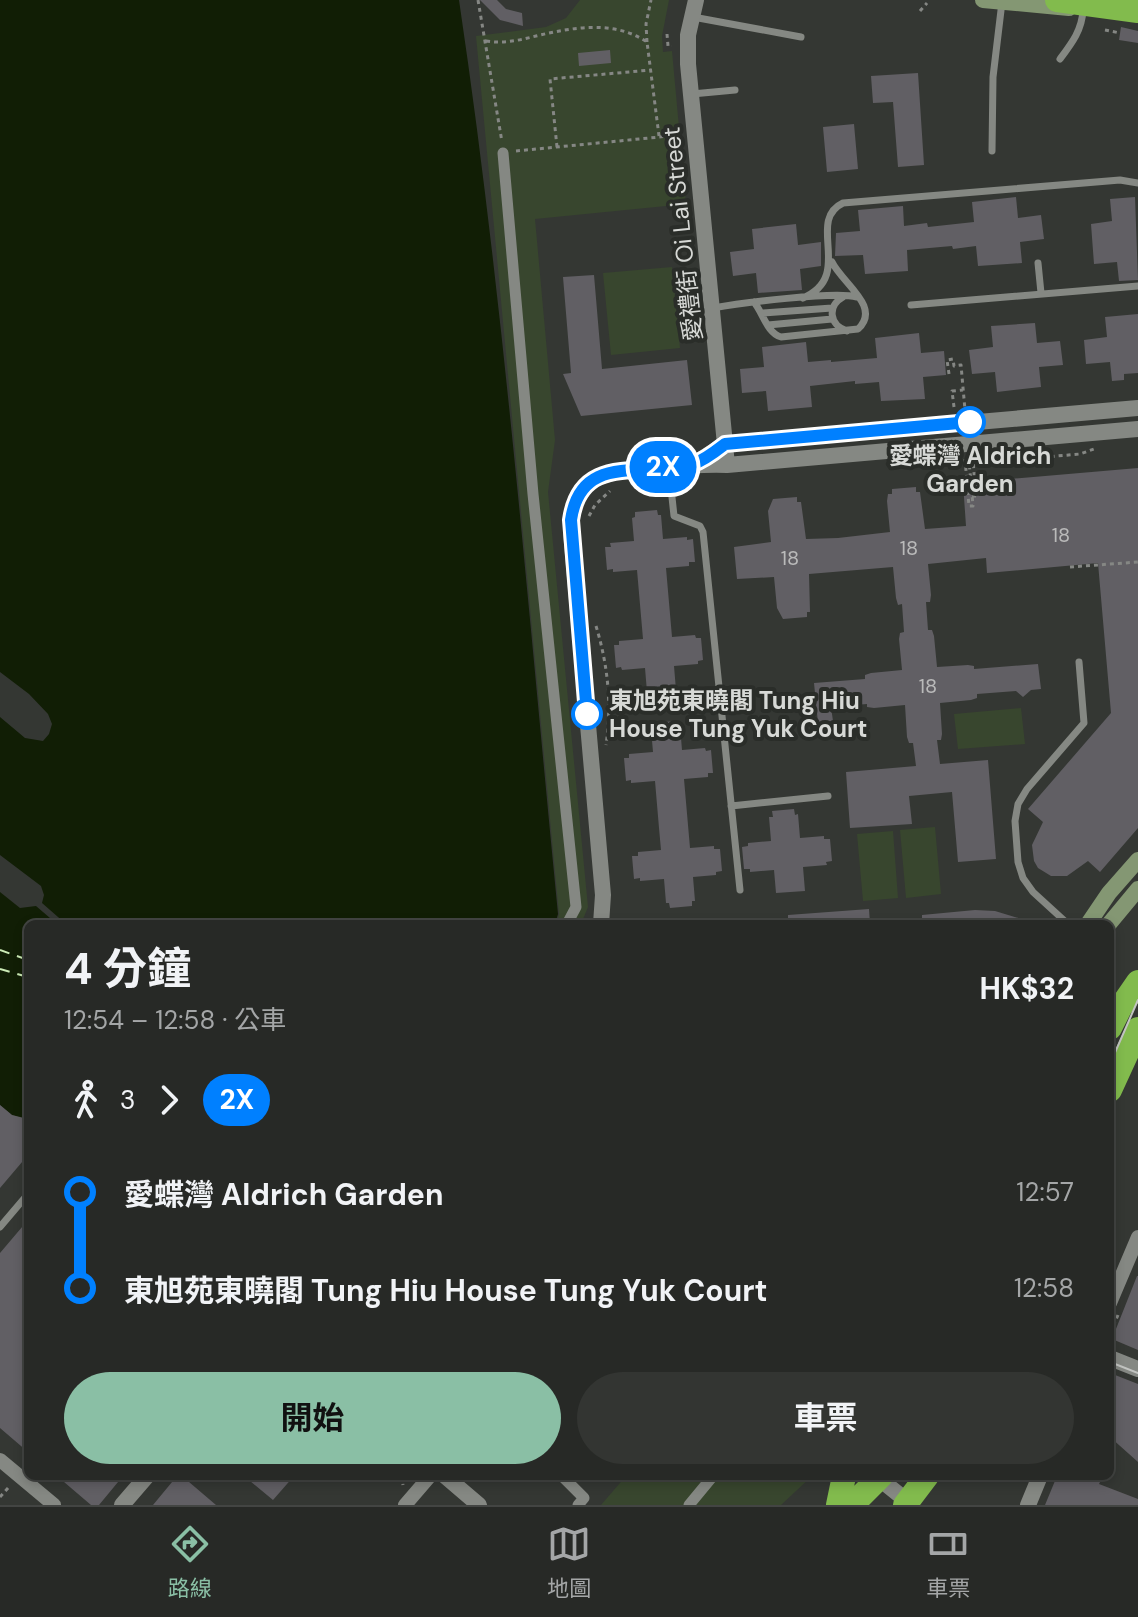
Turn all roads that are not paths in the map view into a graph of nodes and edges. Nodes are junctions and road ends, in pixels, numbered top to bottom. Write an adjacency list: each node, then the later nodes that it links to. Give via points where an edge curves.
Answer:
1 (983, 0): 3 (main road)
2 (1057, 0): 6 (highway)
3 (1002, 2): 5 (main road); 12 (lane)
4 (694, 8): 8 (lane); 11 (street, 愛禮街 Oi Lai Street, via 687,47)
5 (1083, 10): 7 (main road); 9 (lane, via 1076,36)
6 (1138, 11)
7 (1138, 18)
8 (801, 37)
9 (1060, 59)
10 (735, 90): 11 (lane)
11 (692, 94): 24 (street, 愛禮街 Oi Lai Street)
12 (992, 151)
13 (503, 153): 42 (street, via 576,907)
14 (1138, 183): 15 (lane, via 1120,180 843,203 828,218)
15 (830, 258): 20 (lane); 21 (lane, via 819,290)
16 (1038, 263): 18 (lane)
17 (1138, 286): 18 (lane)
18 (1041, 293): 23 (lane)
19 (846, 296): 20 (lane); 21 (lane); 25 (lane)
20 (857, 297): 29 (lane, via 865,305 866,317)
21 (803, 298): 22 (lane)
22 (754, 302): 24 (lane); 26 (lane)
23 (911, 305)
24 (713, 308): 32 (street, 愛禮街 Oi Lai Street)
25 (832, 308): 26 (lane); 27 (lane)
26 (763, 313): 28 (lane)
27 (832, 319): 28 (lane); 29 (lane)
28 (768, 325): 29 (lane, via 775,335 788,337)
29 (849, 331)
30 (1138, 408): 32 (street)
31 (1138, 429): 34 (street)
32 (725, 444): 33 (street); 34 (street, 愛禮街 Oi Lai Street)
33 (693, 464): 34 (street); 35 (street)
34 (727, 465)
35 (669, 467): 38 (lane, via 674,516 703,532); 43 (street, via 608,473 585,486 575,501 571,532)
36 (1079, 662): 44 (lane, via 1084,723 1027,789 1015,821 1023,878)
37 (828, 796): 38 (lane)
38 (731, 806): 41 (lane)
39 (1138, 860): 45 (main road)
40 (1138, 889): 46 (main road)
41 (740, 890)
42 (569, 920)
43 (601, 920)
44 (1064, 920)
45 (1091, 920)
46 (1112, 920)
47 (1138, 962): 49 (highway)
48 (1138, 982): 49 (highway)
49 (1115, 1018)
50 (1138, 1029): 51 (highway)
51 (1114, 1081)
52 (24, 1199): 53 (lane)
53 (0, 1227)
54 (1138, 1237): 55 (street)
55 (1114, 1294)
56 (1114, 1360): 57 (street)
57 (1138, 1369)
58 (0, 1460): 59 (street)
59 (24, 1479)
60 (25, 1480): 72 (street)
61 (144, 1480): 73 (street)
62 (427, 1480): 74 (street)
63 (450, 1480): 75 (street)
64 (566, 1480): 76 (street, via 584,1498)
65 (710, 1480): 77 (street)
66 (843, 1480): 78 (highway)
67 (874, 1480): 79 (highway)
68 (876, 1480): 80 (highway)
69 (882, 1480): 82 (street)
70 (924, 1480): 81 (highway)
71 (1038, 1480): 83 (street)
72 (54, 1505)
73 (122, 1505)
74 (405, 1505)
75 (479, 1505)
76 (578, 1505)
77 (689, 1505)
78 (838, 1505)
79 (852, 1505)
80 (867, 1505)
81 (905, 1505)
82 (912, 1505)
83 (1028, 1505)

